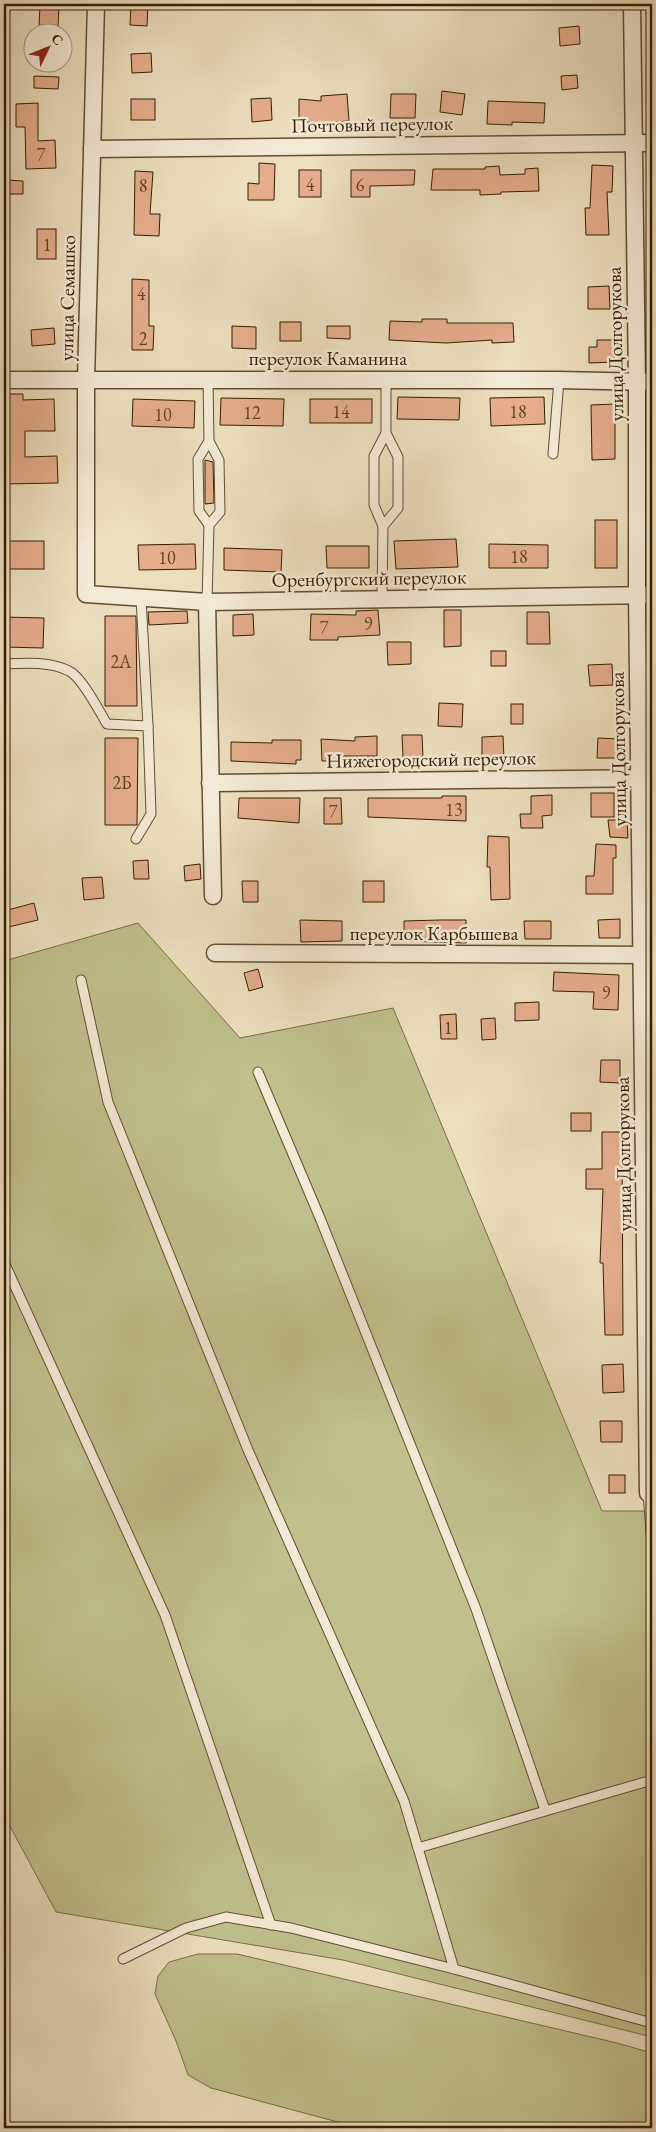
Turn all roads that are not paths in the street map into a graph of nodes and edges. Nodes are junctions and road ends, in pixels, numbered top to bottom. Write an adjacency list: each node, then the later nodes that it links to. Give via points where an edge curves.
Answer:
1 (96, 4): 5 (street, улица Семашко)
2 (632, 4): 3 (street, улица Долгорукова)
3 (634, 143): 4 (street, Почтовый переулок); 5 (street, Почтовый переулок); 11 (street, улица Долгорукова)
4 (652, 143)
5 (92, 149): 8 (street, улица Семашко)
6 (208, 379): 8 (street, переулок Каманина); 9 (street, переулок Каманина); 13 (lane)
7 (4, 380): 8 (street, переулок Каманина)
8 (86, 380): 17 (street, улица Семашко)
9 (386, 380): 10 (street, переулок Каманина); 12 (lane)
10 (559, 380): 11 (street, переулок Каманина); 14 (lane)
11 (645, 382): 18 (street, улица Долгорукова)
12 (386, 433): 16 (lane, via 374,456 374,505); 16 (lane, via 398,457 398,508)
13 (209, 441): 15 (lane, via 198,459 199,511); 15 (lane, via 219,460 220,512)
14 (554, 454)
15 (209, 526): 21 (lane)
16 (383, 526): 20 (lane)
17 (86, 594): 19 (street, Оренбургский переулок)
18 (644, 594): 20 (street, Оренбургский переулок); 24 (street, улица Долгорукова)
19 (140, 598): 21 (street, Оренбургский переулок); 23 (lane)
20 (382, 599): 21 (street, Оренбургский переулок)
21 (207, 602): 25 (street)
22 (4, 664): 23 (lane, via 36,663 70,671 85,688 107,724)
23 (148, 726): 26 (lane, via 151,814)
24 (646, 778): 25 (street, Нижегородский переулок); 29 (street, улица Долгорукова)
25 (210, 783): 27 (street)
26 (136, 839)
27 (213, 896)
28 (216, 953): 29 (street, переулок Карбышева)
29 (647, 955): 32 (street, улица Долгорукова)
30 (81, 980): 39 (lane, via 108,1102 248,1450 404,1801)
31 (258, 1072): 38 (lane, via 476,1608)
32 (648, 1134): 34 (street, улица Долгорукова)
33 (4, 1262): 40 (lane, via 165,1615)
34 (649, 1317): 35 (street, улица Долгорукова)
35 (650, 1493): 36 (lane)
36 (652, 1543)
37 (652, 1780): 38 (lane)
38 (545, 1810): 39 (lane)
39 (418, 1848): 42 (lane)
40 (271, 1925): 41 (lane, via 226,1917 186,1928); 42 (lane)
41 (122, 1959)
42 (454, 1969): 43 (lane)
43 (652, 2023)

